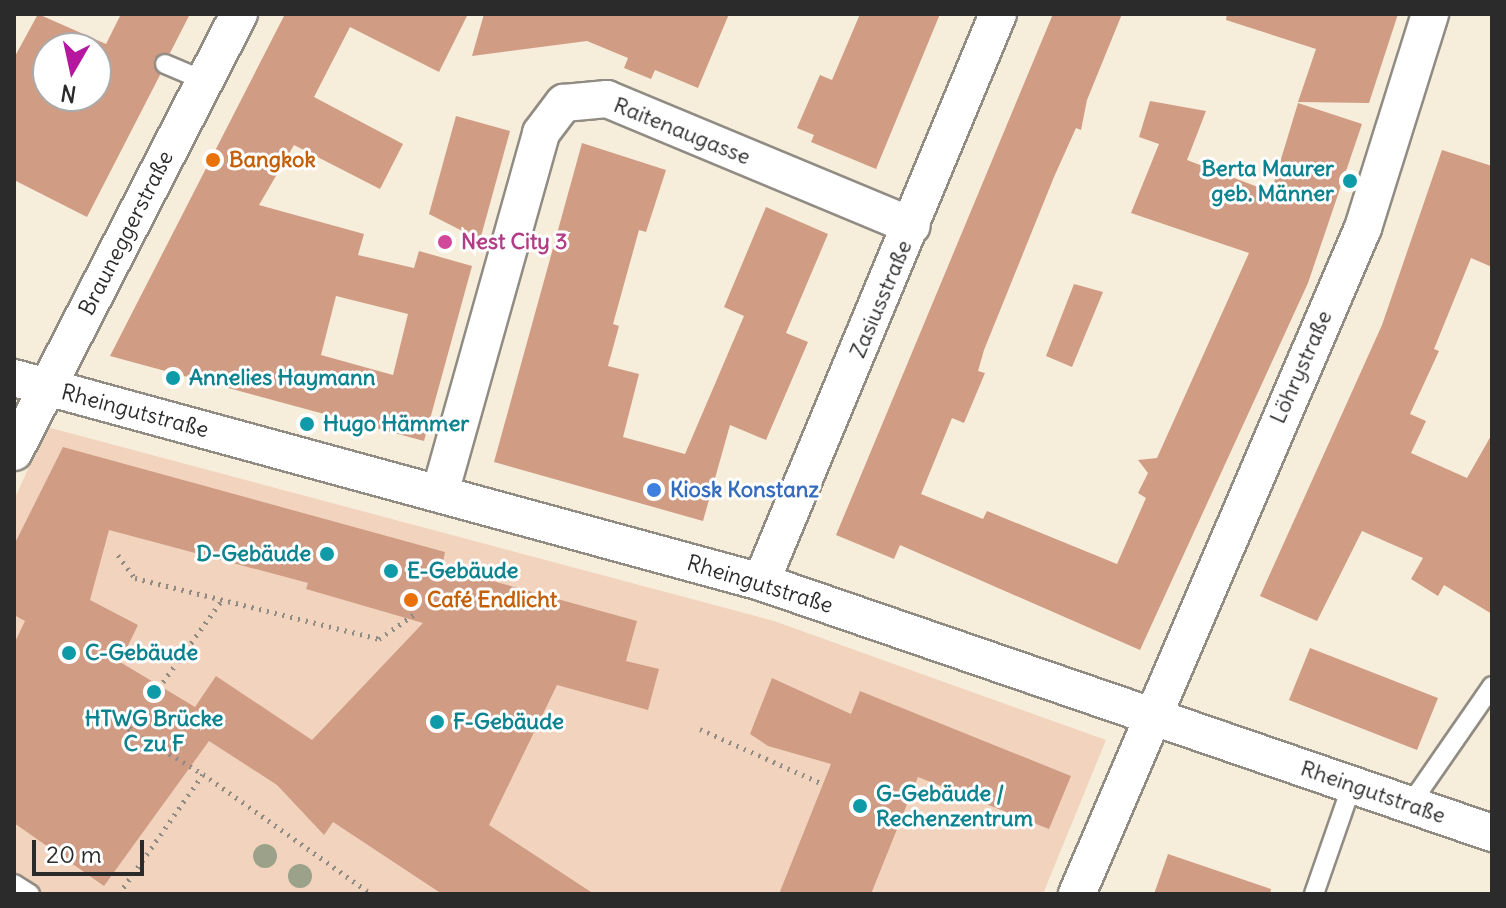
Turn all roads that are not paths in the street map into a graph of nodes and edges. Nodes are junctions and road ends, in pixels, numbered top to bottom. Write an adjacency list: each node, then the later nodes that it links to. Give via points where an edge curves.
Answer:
1 (239, 14): 5 (street, Brauneggerstraße)
2 (998, 14): 6 (street, Zasiusstraße)
3 (1430, 14): 12 (street, Löhrystraße, via 1363,228)
4 (165, 64): 5 (lane)
5 (205, 81): 7 (street, Brauneggerstraße)
6 (912, 226): 9 (street, Raitenaugasse, via 607,99 564,103 541,133); 10 (street, Zasiusstraße)
7 (31, 382): 8 (street, Brauneggerstraße); 9 (street, Rheingutstraße)
8 (14, 452)
9 (440, 493): 10 (street, Rheingutstraße)
10 (761, 582): 12 (street, Rheingutstraße)
11 (1492, 686): 14 (lane)
12 (1152, 713): 13 (street, Rheingutstraße); 18 (street, Löhrystraße)
13 (1352, 785): 14 (street, Rheingutstraße); 19 (lane)
14 (1409, 806): 15 (street, Rheingutstraße)
15 (1492, 833)
16 (14, 884): 17 (lane)
17 (30, 894)
18 (1077, 894)
19 (1314, 894)

